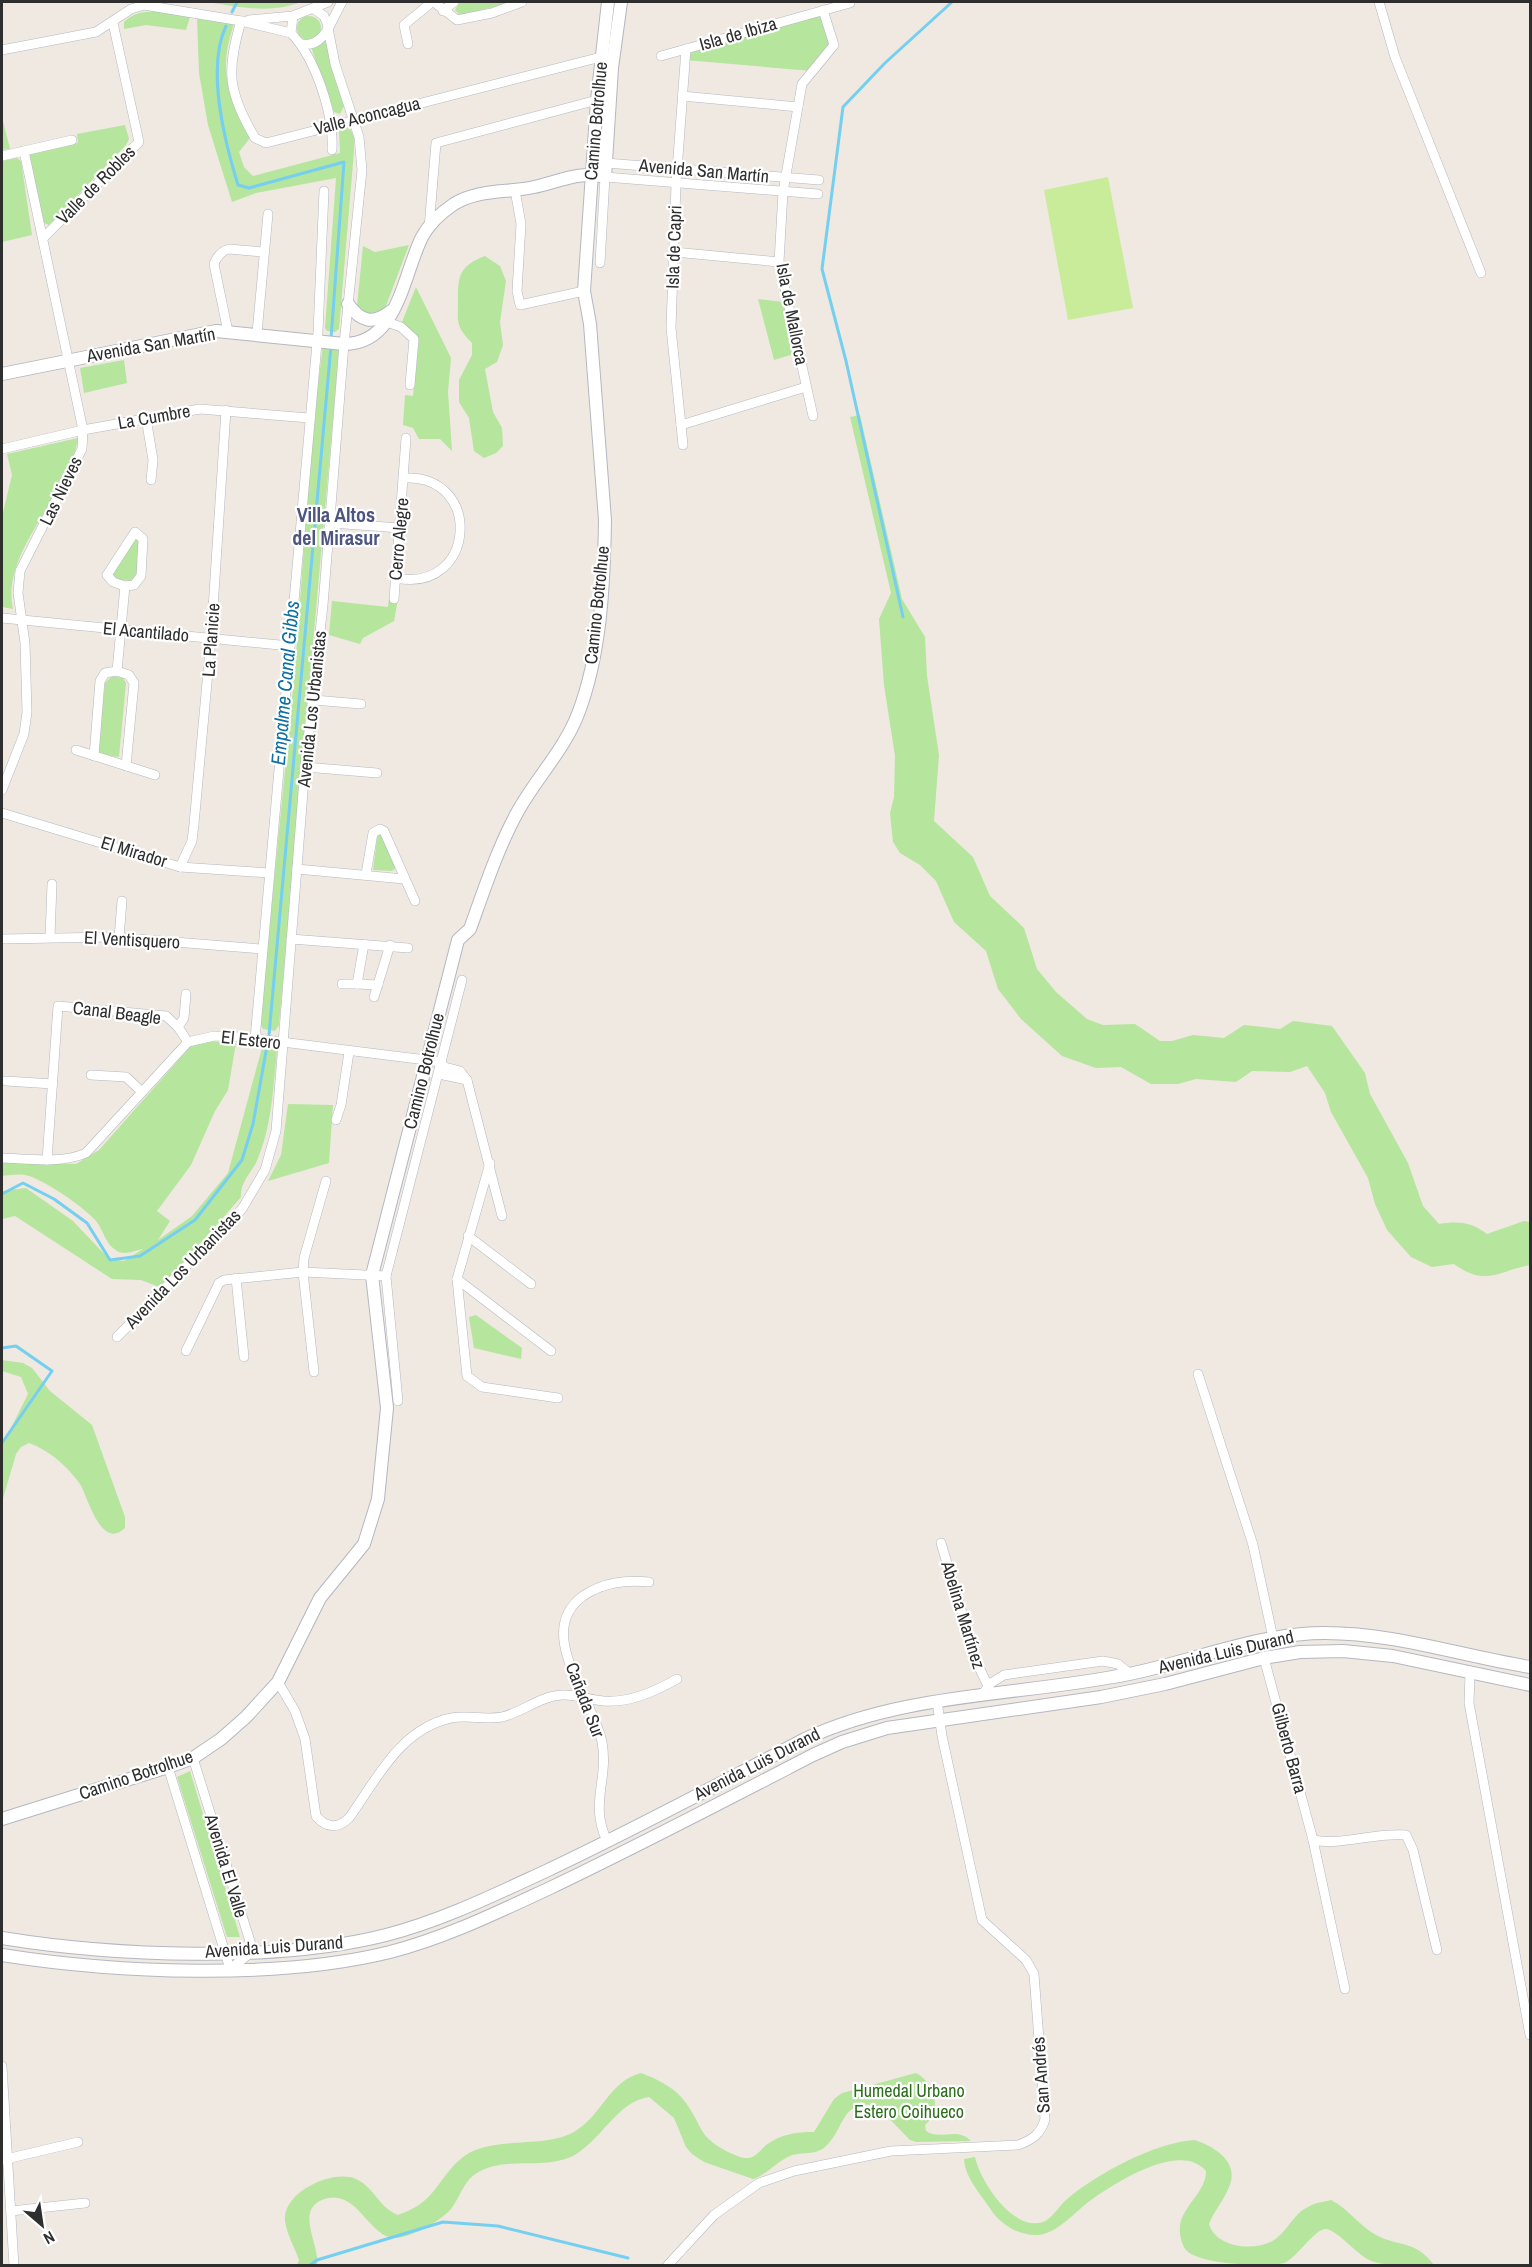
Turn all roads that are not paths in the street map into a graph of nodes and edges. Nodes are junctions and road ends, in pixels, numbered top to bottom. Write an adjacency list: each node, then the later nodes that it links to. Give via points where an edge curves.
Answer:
1 (328, 2): 10 (street)
2 (342, 2): 16 (street)
3 (433, 2): 12 (street); 19 (street, via 404,25)
4 (454, 2): 12 (street)
5 (522, 2): 12 (street, via 457,20)
6 (608, 2): 23 (street, Camino Botrolhue)
7 (621, 2): 33 (street, Camino Botrolhue)
8 (1379, 2): 51 (street, via 1395,57)
9 (850, 3): 11 (street, Isla de Ibiza)
10 (314, 9): 13 (street); 16 (street, Avenida Los Urbanistas, via 324,16)
11 (823, 10): 20 (street, Isla de Ibiza); 26 (street, Isla de Mallorca, via 834,45 802,84)
12 (443, 11)
13 (293, 16): 14 (street); 17 (street)
14 (241, 21): 15 (street, via 144,5 131,9); 17 (street); 28 (street, Valle Aconcagua, via 234,42 230,82 255,138 266,143)
15 (113, 23): 21 (street, via 87,34); 46 (street, Valle de Robles, via 139,142)
16 (327, 27): 18 (street, via 318,42); 27 (street, Avenida Los Urbanistas)
17 (291, 33): 18 (street)
18 (301, 44): 28 (street)
19 (408, 44)
20 (686, 49): 22 (street, Isla de Ibiza); 24 (street, Isla de Capri)
21 (2, 50)
22 (661, 56)
23 (601, 57): 25 (street, Camino Botrolhue); 27 (street, Valle Aconcagua)
24 (682, 96): 26 (street); 34 (street, Isla de Capri)
25 (597, 100): 35 (street, Camino Botrolhue); 45 (street, via 436,143)
26 (798, 107): 37 (street, Isla de Mallorca)
27 (354, 119): 28 (street, Valle Aconcagua); 53 (street, Avenida Los Urbanistas, via 362,170)
28 (332, 124): 30 (street)
29 (72, 140): 31 (street)
30 (332, 150)
31 (24, 151): 32 (street); 46 (street, Las Nieves)
32 (2, 156)
33 (606, 164): 34 (street, Avenida San Martín); 35 (street, Avenida San Martín); 36 (street, Camino Botrolhue)
34 (677, 168): 37 (street, Avenida San Martín); 39 (street, Isla de Capri)
35 (591, 173): 36 (street, Avenida San Martín); 40 (street, Avenida San Martín); 52 (street, Camino Botrolhue)
36 (605, 177): 39 (street, Avenida San Martín); 50 (street, Camino Botrolhue)
37 (784, 177): 38 (street, Avenida San Martín); 42 (street, Isla de Mallorca)
38 (819, 180)
39 (675, 184): 42 (street, Avenida San Martín); 48 (street, Isla de Capri)
40 (515, 190): 45 (street, Avenida San Martín, via 466,198 442,213); 52 (street, via 520,224 520,305)
41 (324, 191): 58 (street, Avenida Los Urbanistas)
42 (783, 192): 43 (street, Avenida San Martín); 49 (street, Isla de Mallorca)
43 (818, 194)
44 (268, 214): 47 (street)
45 (429, 228): 54 (street, Avenida San Martín)
46 (43, 238): 60 (street, Las Nieves)
47 (263, 252): 56 (street, via 224,250 214,264); 57 (street)
48 (674, 252): 49 (street); 68 (street, Isla de Capri, via 671,328)
49 (779, 262): 63 (street, Isla de Mallorca)
50 (600, 263)
51 (1481, 273)
52 (584, 291): 123 (street, Camino Botrolhue, via 605,520 591,669 578,714 556,758 517,812 470,929 458,940)
53 (348, 304): 54 (street, via 367,321 381,318); 59 (street, Avenida Los Urbanistas)
54 (393, 309): 55 (street, Avenida San Martín)
55 (387, 322): 59 (street, Avenida San Martín, via 368,339); 62 (street, via 401,327 414,339)
56 (228, 332): 57 (street, Avenida San Martín); 60 (street, Avenida San Martín, via 216,331)
57 (257, 333): 58 (street, Avenida San Martín)
58 (319, 341): 59 (street, Avenida San Martín); 67 (street, Avenida Los Urbanistas)
59 (341, 343): 75 (street, Avenida Los Urbanistas)
60 (70, 360): 61 (street, Avenida San Martín); 69 (street, Las Nieves)
61 (2, 374)
62 (410, 385)
63 (807, 387): 65 (street, Isla de Mallorca); 68 (street)
64 (226, 410): 66 (street, La Cumbre, via 200,409); 67 (street, La Cumbre); 83 (street, La Planicie)
65 (813, 416)
66 (146, 417): 69 (street, La Cumbre); 74 (street, via 153,460)
67 (309, 418): 84 (street, Avenida Los Urbanistas)
68 (681, 425): 71 (street, Isla de Capri)
69 (83, 430): 72 (street, La Cumbre); 81 (street, Las Nieves, via 82,449 20,571)
70 (406, 438): 73 (street, Cerro Alegre)
71 (683, 445)
72 (2, 448)
73 (404, 478): 76 (street, Cerro Alegre); 77 (street, via 428,481 448,494 457,508 461,532 454,555 436,573 412,580)
74 (151, 480)
75 (331, 523): 76 (street); 86 (street, Avenida Los Urbanistas)
76 (400, 528): 77 (street, Cerro Alegre)
77 (396, 578): 79 (street, Cerro Alegre)
78 (126, 586): 78 (street, via 134,585 141,576 143,539 135,532 107,575 113,582); 82 (street)
79 (394, 599)
80 (2, 618): 81 (street, El Acantilado)
81 (22, 620): 82 (street, El Acantilado); 94 (street, Las Nieves, via 27,712 24,734)
82 (121, 630): 83 (street, El Acantilado); 85 (street)
83 (211, 639): 84 (street, El Acantilado); 96 (street, La Planicie, via 192,841)
84 (290, 646): 98 (street, Avenida Los Urbanistas)
85 (117, 671): 89 (street, via 105,673 100,681); 90 (street, via 129,675 134,683)
86 (314, 700): 87 (street); 91 (street, Avenida Los Urbanistas)
87 (361, 704)
88 (76, 750): 89 (street)
89 (94, 756): 90 (street)
90 (126, 766): 93 (street)
91 (305, 767): 92 (street); 97 (street, Avenida Los Urbanistas)
92 (377, 773)
93 (155, 775)
94 (2, 790)
95 (2, 813): 96 (street, El Mirador)
96 (180, 867): 98 (street, El Mirador)
97 (297, 869): 99 (street); 107 (street, Avenida Los Urbanistas)
98 (269, 873): 111 (street, Avenida Los Urbanistas)
99 (366, 874): 100 (street); 100 (street, via 373,833 380,829)
100 (404, 879): 103 (street)
101 (52, 884): 104 (street)
102 (122, 901): 105 (street)
103 (414, 901)
104 (50, 937): 105 (street, El Ventisquero); 106 (street, El Ventisquero)
105 (119, 938): 111 (street, El Ventisquero)
106 (2, 939)
107 (291, 939): 108 (street); 121 (street, Avenida Los Urbanistas)
108 (364, 944): 109 (street); 114 (street)
109 (390, 945): 110 (street); 115 (street)
110 (408, 948)
111 (261, 949): 119 (street, Avenida Los Urbanistas)
112 (462, 980): 124 (street, Camino Botrolhue)
113 (342, 984): 114 (street)
114 (357, 984): 115 (street)
115 (378, 985): 117 (street)
116 (186, 994): 118 (street, Canal Beagle, via 184,1018)
117 (374, 997)
118 (178, 1027): 120 (street, Canal Beagle); 128 (street, Canal Beagle, via 166,1016 58,1006)
119 (258, 1039): 120 (street, El Estero, via 214,1036); 121 (street, El Estero)
120 (188, 1042): 129 (street)
121 (280, 1043): 122 (street, El Estero); 143 (street, Avenida Los Urbanistas, via 276,1131 259,1184 232,1221)
122 (349, 1052): 123 (street, El Estero); 130 (street)
123 (427, 1059): 124 (street, El Estero); 138 (street, Camino Botrolhue)
124 (441, 1068): 126 (street); 126 (street, via 460,1071); 139 (street, Camino Botrolhue)
125 (92, 1075): 129 (street, via 126,1077)
126 (467, 1080): 133 (street)
127 (6, 1081): 128 (street)
128 (53, 1084): 132 (street, Canal Beagle)
129 (141, 1092): 132 (street, via 86,1153 76,1158)
130 (336, 1120)
131 (2, 1158): 132 (street)
132 (46, 1160)
133 (490, 1163): 135 (street); 136 (street)
134 (326, 1181): 137 (street)
135 (502, 1216)
136 (468, 1236): 141 (street); 142 (street)
137 (303, 1272): 138 (street); 140 (street); 147 (street)
138 (372, 1275): 139 (street); 159 (street, Camino Botrolhue, via 387,1408 378,1499 364,1545 320,1598)
139 (386, 1276): 150 (street, Camino Botrolhue)
140 (236, 1278): 144 (street, via 219,1283); 146 (street)
141 (457, 1279): 145 (street); 149 (street, via 467,1376 482,1387)
142 (531, 1284)
143 (117, 1337)
144 (186, 1351)
145 (551, 1351)
146 (244, 1357)
147 (314, 1372)
148 (1198, 1374): 153 (street, via 1253,1545)
149 (558, 1398)
150 (398, 1401)
151 (941, 1543): 161 (street, Abelina Martínez)
152 (649, 1582): 163 (street, Cañada Sur, via 607,1584 588,1593 569,1611 564,1638 569,1663)
153 (1273, 1638): 155 (street, Avenida Luis Durand, via 1322,1633 1370,1635); 156 (street, Avenida Luis Durand)
154 (1264, 1658): 157 (street, Avenida Luis Durand, via 1322,1651 1368,1653 1417,1660); 162 (street, Avenida Luis Durand); 170 (street, Gilberto Barra)
155 (1530, 1667)
156 (1130, 1674): 161 (street, Avenida Luis Durand); 161 (street, via 1118,1664 1103,1661 1011,1674 998,1678); 162 (street, via 1126,1685)
157 (1470, 1674): 160 (street, Avenida Luis Durand); 179 (street, via 1469,1703)
158 (677, 1679): 163 (street, via 630,1699)
159 (278, 1682): 163 (street, via 305,1739 316,1816 331,1826 349,1818 395,1752 432,1725 459,1717 505,1716 556,1695); 167 (street, Camino Botrolhue, via 246,1717)
160 (1530, 1685)
161 (985, 1691): 164 (street, Avenida Luis Durand); 165 (street, via 986,1709)
162 (1115, 1694): 165 (street, Avenida Luis Durand)
163 (584, 1698): 171 (street, Cañada Sur, via 603,1749 604,1773 597,1812)
164 (938, 1701): 166 (street, San Andrés); 171 (street, Avenida Luis Durand, via 868,1715 820,1732)
165 (998, 1712): 166 (street, Avenida Luis Durand)
166 (939, 1719): 177 (street, Avenida Luis Durand, via 872,1732 827,1748 580,1874 430,1939 349,1960); 186 (street, San Andrés, via 982,1920 1026,1960 1034,1974 1045,2119 1042,2127 1029,2141 1018,2145 891,2151 794,2171 759,2183 714,2215)
167 (193, 1758): 168 (street, Camino Botrolhue); 174 (street, Avenida El Valle)
168 (168, 1767): 169 (street, Camino Botrolhue); 175 (street, Avenida El Valle)
169 (5, 1818)
170 (1313, 1839): 173 (street, via 1325,1842 1384,1833 1406,1835); 178 (street, Gilberto Barra)
171 (607, 1841): 174 (street, Avenida Luis Durand, via 493,1895 405,1929 336,1945)
172 (2, 1938): 175 (street, Avenida Luis Durand, via 87,1948)
173 (1437, 1950)
174 (253, 1951): 175 (street, Avenida Luis Durand); 177 (street)
175 (225, 1952): 177 (street, Avenida El Valle)
176 (2, 1955): 177 (street, Avenida Luis Durand, via 86,1965)
177 (230, 1969)
178 (1345, 1989)
179 (1530, 2035)
180 (2, 2066): 182 (street)
181 (78, 2142): 182 (street)
182 (5, 2160): 184 (street)
183 (85, 2203): 184 (street)
184 (12, 2211): 185 (street)
185 (14, 2265)
186 (668, 2265)

